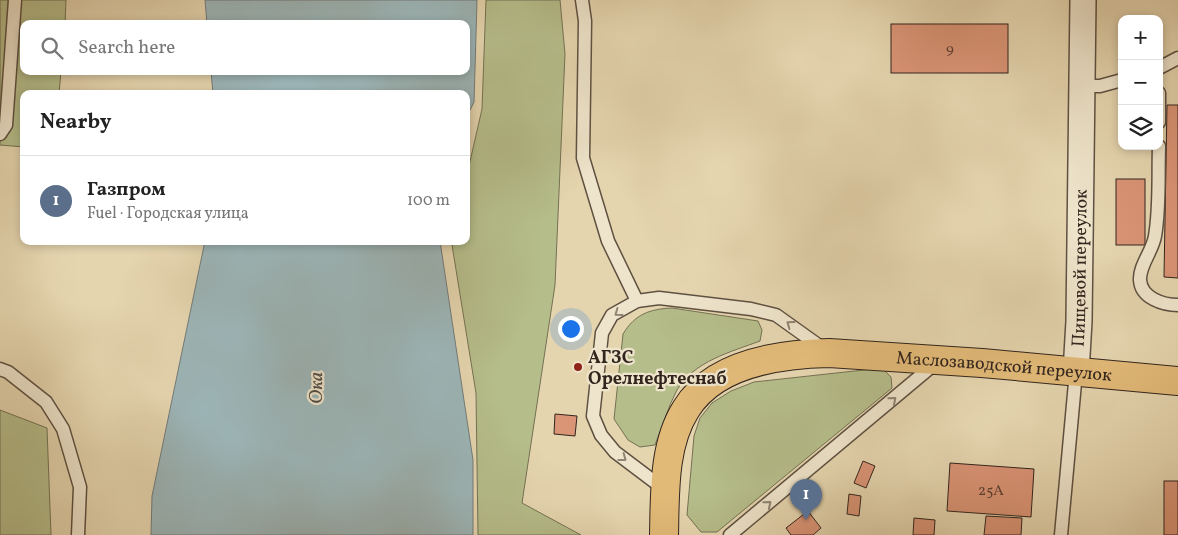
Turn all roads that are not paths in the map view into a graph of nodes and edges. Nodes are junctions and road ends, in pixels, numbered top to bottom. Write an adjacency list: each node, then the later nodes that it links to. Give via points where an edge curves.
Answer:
1 (15, 0): 8 (lane, via 6,125)
2 (582, 0): 10 (lane, via 585,21 582,158 608,241)
3 (1083, 0): 7 (street, Пищевой переулок)
4 (1178, 58): 5 (lane)
5 (1163, 66)
6 (1118, 81): 7 (lane)
7 (1083, 86): 15 (street, Пищевой переулок, via 1080,321)
8 (0, 134)
9 (1159, 150): 11 (lane, via 1155,238 1139,278 1142,288 1151,297 1164,305)
10 (637, 301): 12 (lane, one-way to 10, via 776,315 659,298); 17 (lane, one-way to 17, via 612,315 602,333 593,416 601,435 615,452)
11 (1178, 305)
12 (829, 353): 13 (highway, Маслозаводской переулок); 17 (highway, Маслозаводской переулок, via 775,358 734,370 704,388 686,408 675,434)
13 (940, 360): 15 (highway, Маслозаводской переулок); 20 (lane, one-way to 13)
14 (0, 369): 18 (lane, via 46,402 63,429 80,486)
15 (1076, 372): 16 (highway, Маслозаводской переулок); 21 (lane, Пищевой переулок)
16 (1178, 381)
17 (665, 490): 19 (highway, Маслозаводской переулок)
18 (78, 535)
19 (664, 535)
20 (730, 535)
21 (1061, 535)

